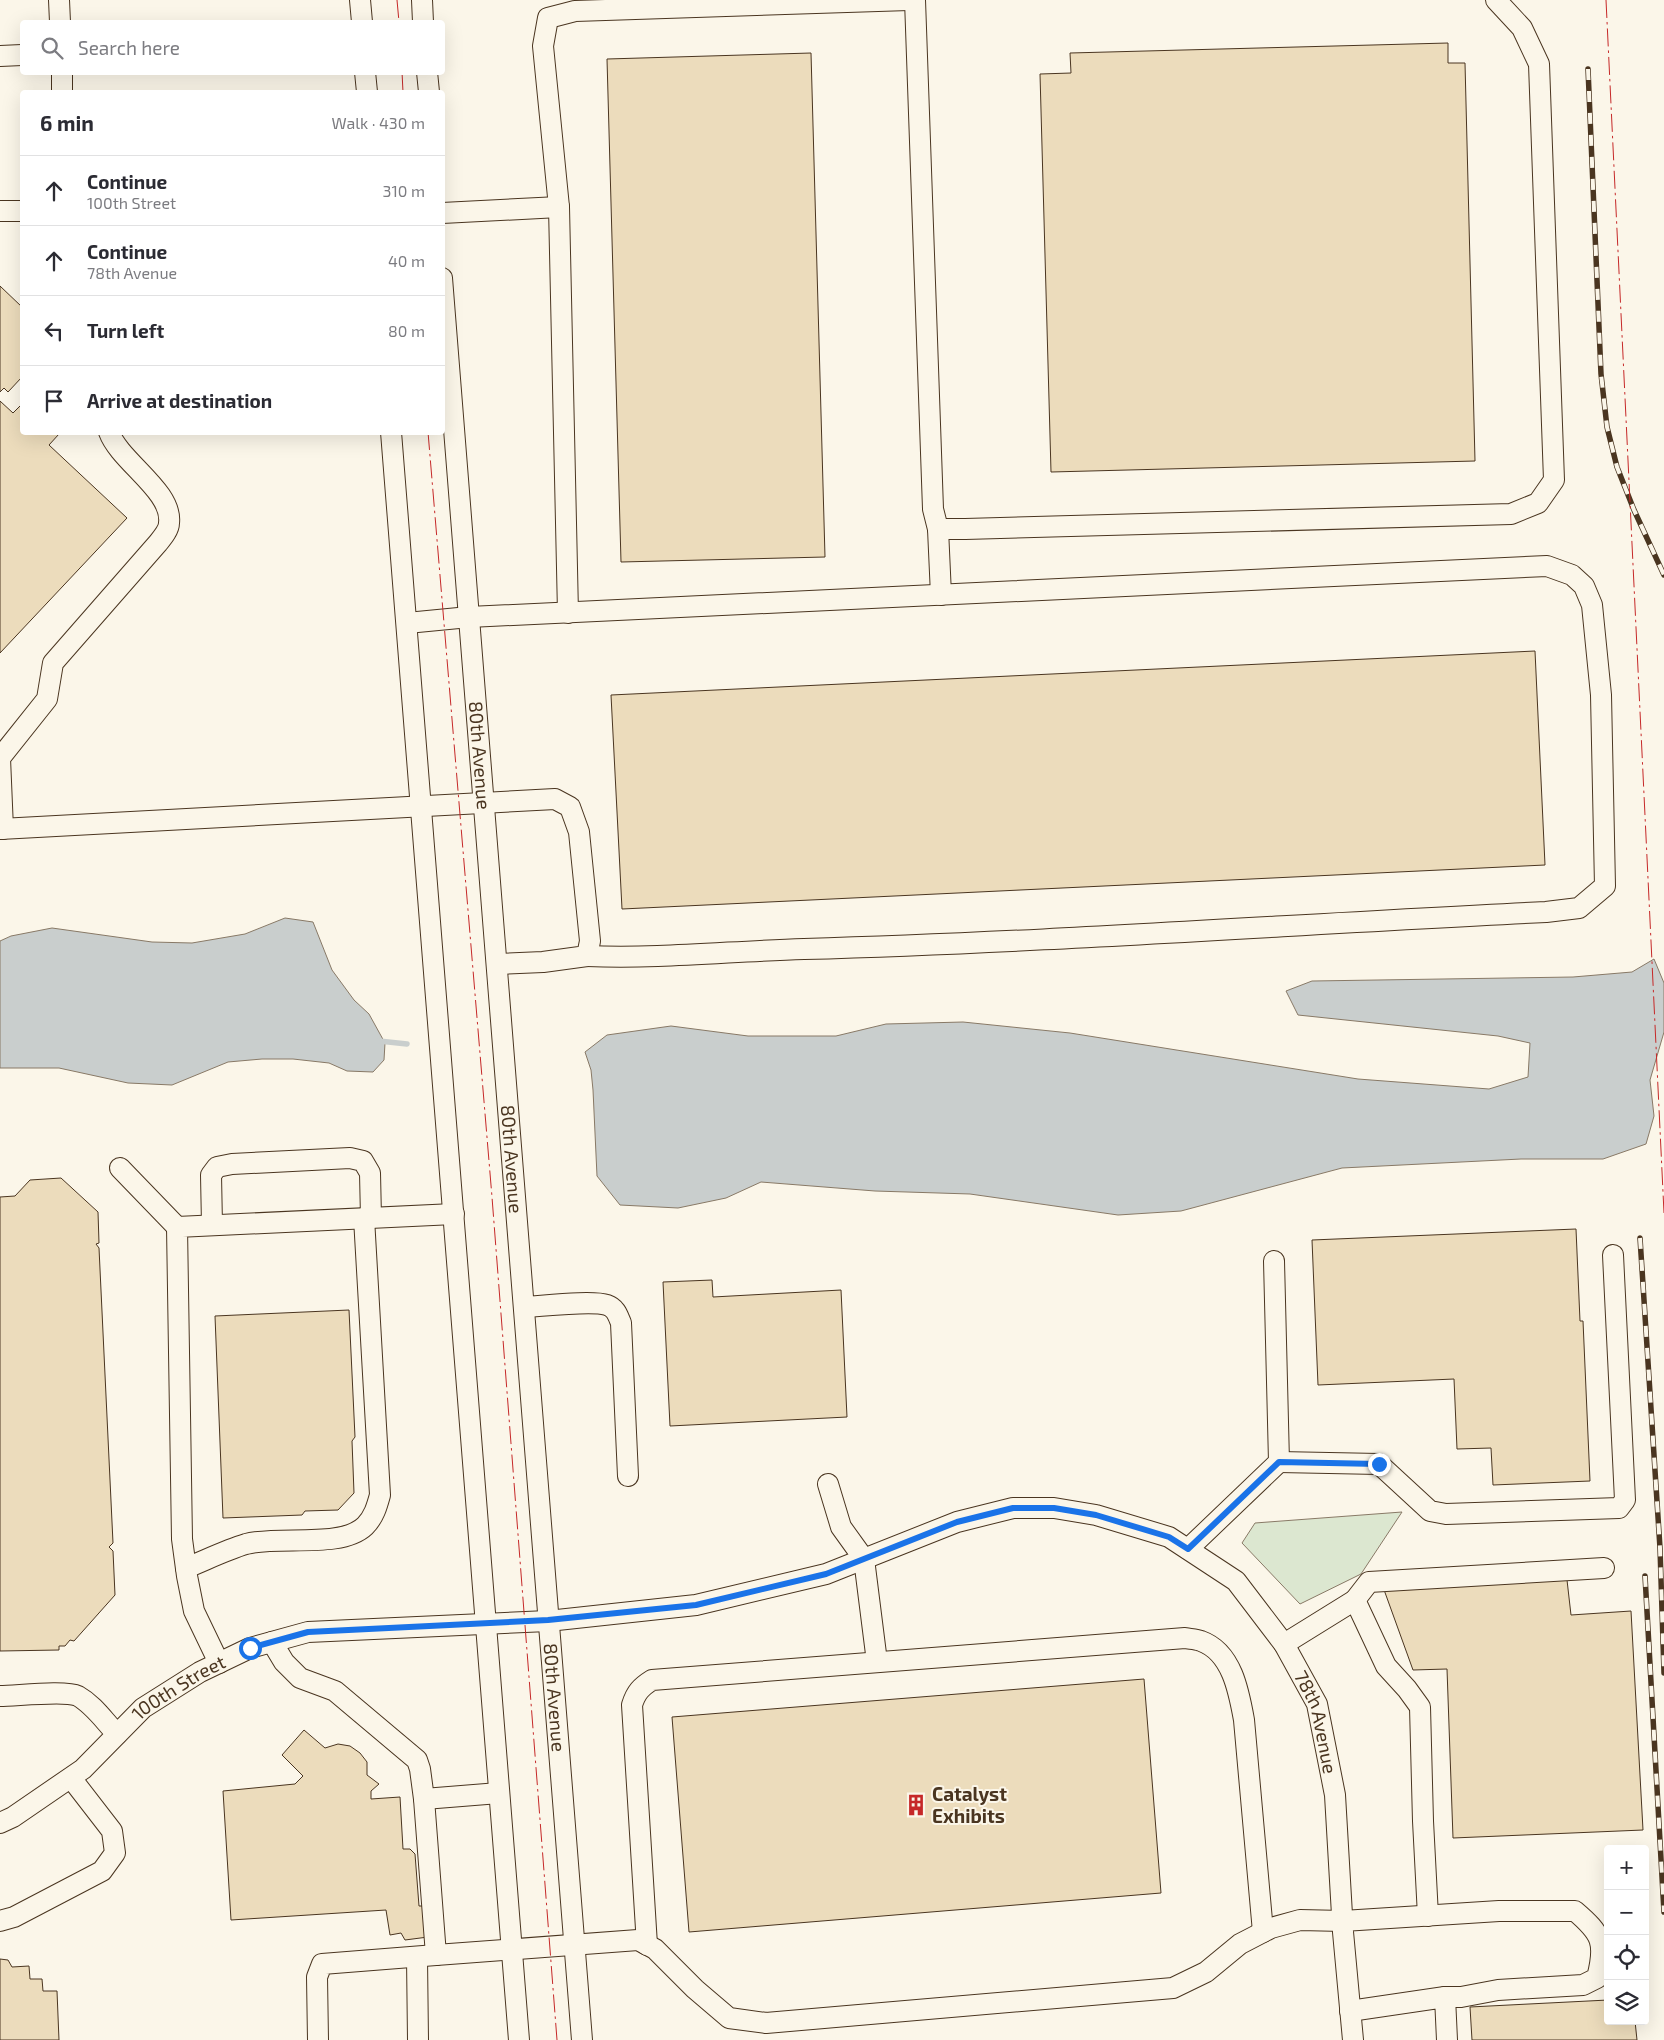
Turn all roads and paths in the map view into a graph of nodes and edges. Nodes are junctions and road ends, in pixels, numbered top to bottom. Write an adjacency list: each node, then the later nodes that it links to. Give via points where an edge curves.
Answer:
1 (59, 0): 7 (street)
2 (360, 0): 8 (street)
3 (422, 0): 9 (street)
4 (909, 0): 18 (street, via 574,11 548,18 543,46)
5 (915, 0): 25 (street, via 933,509)
6 (1496, 0): 25 (street, via 1522,28 1539,64 1554,480 1538,503 1510,514)
7 (60, 20)
8 (362, 20)
9 (423, 20)
10 (20, 55): 11 (street)
11 (0, 56)
12 (62, 75): 15 (street)
13 (365, 75): 16 (street)
14 (427, 75): 17 (street)
15 (62, 90)
16 (367, 90)
17 (429, 90)
18 (559, 206): 21 (street); 27 (street)
19 (0, 211): 20 (street)
20 (20, 211)
21 (445, 213)
22 (445, 316): 28 (street, 80th Avenue)
23 (111, 435): 32 (street, via 161,496 169,512 170,525 147,556 53,663 47,698 0,758)
24 (392, 435): 29 (street)
25 (938, 528): 26 (street)
26 (941, 595): 27 (street); 33 (street, via 1547,566 1572,576 1584,586 1592,605 1601,695 1605,886 1579,908 1546,912 937,946 754,950 629,958)
27 (568, 612): 28 (street)
28 (469, 617): 29 (street); 30 (street, 80th Avenue)
29 (407, 623): 31 (street)
30 (484, 802): 31 (street); 33 (street, via 555,799 570,808 579,832 590,941); 34 (street, 80th Avenue)
31 (423, 807): 32 (street); 36 (street)
32 (2, 829)
33 (587, 956): 34 (street)
34 (498, 964): 42 (street, 80th Avenue)
35 (120, 1168): 39 (street)
36 (454, 1214): 37 (street); 53 (street)
37 (368, 1218): 38 (street); 38 (street, via 370,1173 363,1162 350,1158 217,1167 211,1175); 49 (street, via 380,1495 376,1510 365,1526 351,1535 323,1540 274,1540 247,1544)
38 (212, 1225): 39 (street)
39 (177, 1226): 49 (street, via 182,1539)
40 (1613, 1255): 43 (street, via 1625,1500 1619,1508 1446,1514 1430,1511 1379,1464)
41 (1274, 1261): 43 (street)
42 (524, 1307): 44 (street, via 596,1303 609,1306 618,1313); 52 (street, 80th Avenue)
43 (1279, 1462): 47 (street)
44 (628, 1476)
45 (828, 1484): 48 (street, via 841,1527)
46 (1096, 1515): 47 (street, 78th Avenue, via 1169,1537); 48 (street, 100th Street, via 1054,1508 1013,1508 957,1522)
47 (1188, 1549): 55 (street, 78th Avenue, via 1236,1580)
48 (864, 1559): 52 (street, 100th Street, via 826,1574 696,1605); 57 (street)
49 (186, 1568): 56 (street, via 194,1611)
50 (1604, 1568): 51 (street, via 1369,1582)
51 (1355, 1600): 55 (street); 64 (street, via 1386,1666 1420,1707)
52 (548, 1620): 53 (street, 100th Street); 68 (street, 80th Avenue)
53 (486, 1622): 54 (street, 100th Street, via 308,1632); 61 (street)
54 (272, 1642): 56 (street, 100th Street); 62 (street, via 284,1662 300,1678 335,1691 417,1760)
55 (1284, 1644): 66 (street, 78th Avenue, via 1317,1704 1336,1795)
56 (219, 1662): 59 (street, 100th Street, via 143,1708)
57 (877, 1662): 67 (street, via 1185,1638 1201,1641 1213,1648 1227,1664 1239,1691); 69 (street, via 652,1680 641,1686 632,1704)
58 (0, 1696): 59 (street, via 76,1695)
59 (118, 1734): 60 (street, 100th Street)
60 (71, 1778): 63 (street, 100th Street); 65 (street, via 112,1831 115,1853 102,1870 14,1917)
61 (499, 1793): 62 (street); 70 (street)
62 (424, 1799): 71 (street)
63 (0, 1823)
64 (1428, 1916): 66 (street); 72 (street, via 1499,1911 1575,1911 1599,1935 1602,1961 1598,1978 1583,1985)
65 (0, 1921)
66 (1343, 1921): 67 (street, via 1300,1920); 73 (street, 78th Avenue)
67 (1263, 1932): 69 (street, via 1240,1944 1206,1972 1173,1988 766,2023 729,2018)
68 (574, 1944): 69 (street, via 638,1940); 70 (street); 77 (street, 80th Avenue)
69 (647, 1945)
70 (512, 1949): 71 (street); 76 (street)
71 (426, 1956): 74 (street, via 322,1964 316,1977); 75 (street)
72 (1445, 1997): 73 (street); 79 (street)
73 (1350, 2011): 78 (street, 78th Avenue)
74 (318, 2040)
75 (418, 2040)
76 (519, 2040)
77 (582, 2040)
78 (1353, 2040)
79 (1447, 2040)

